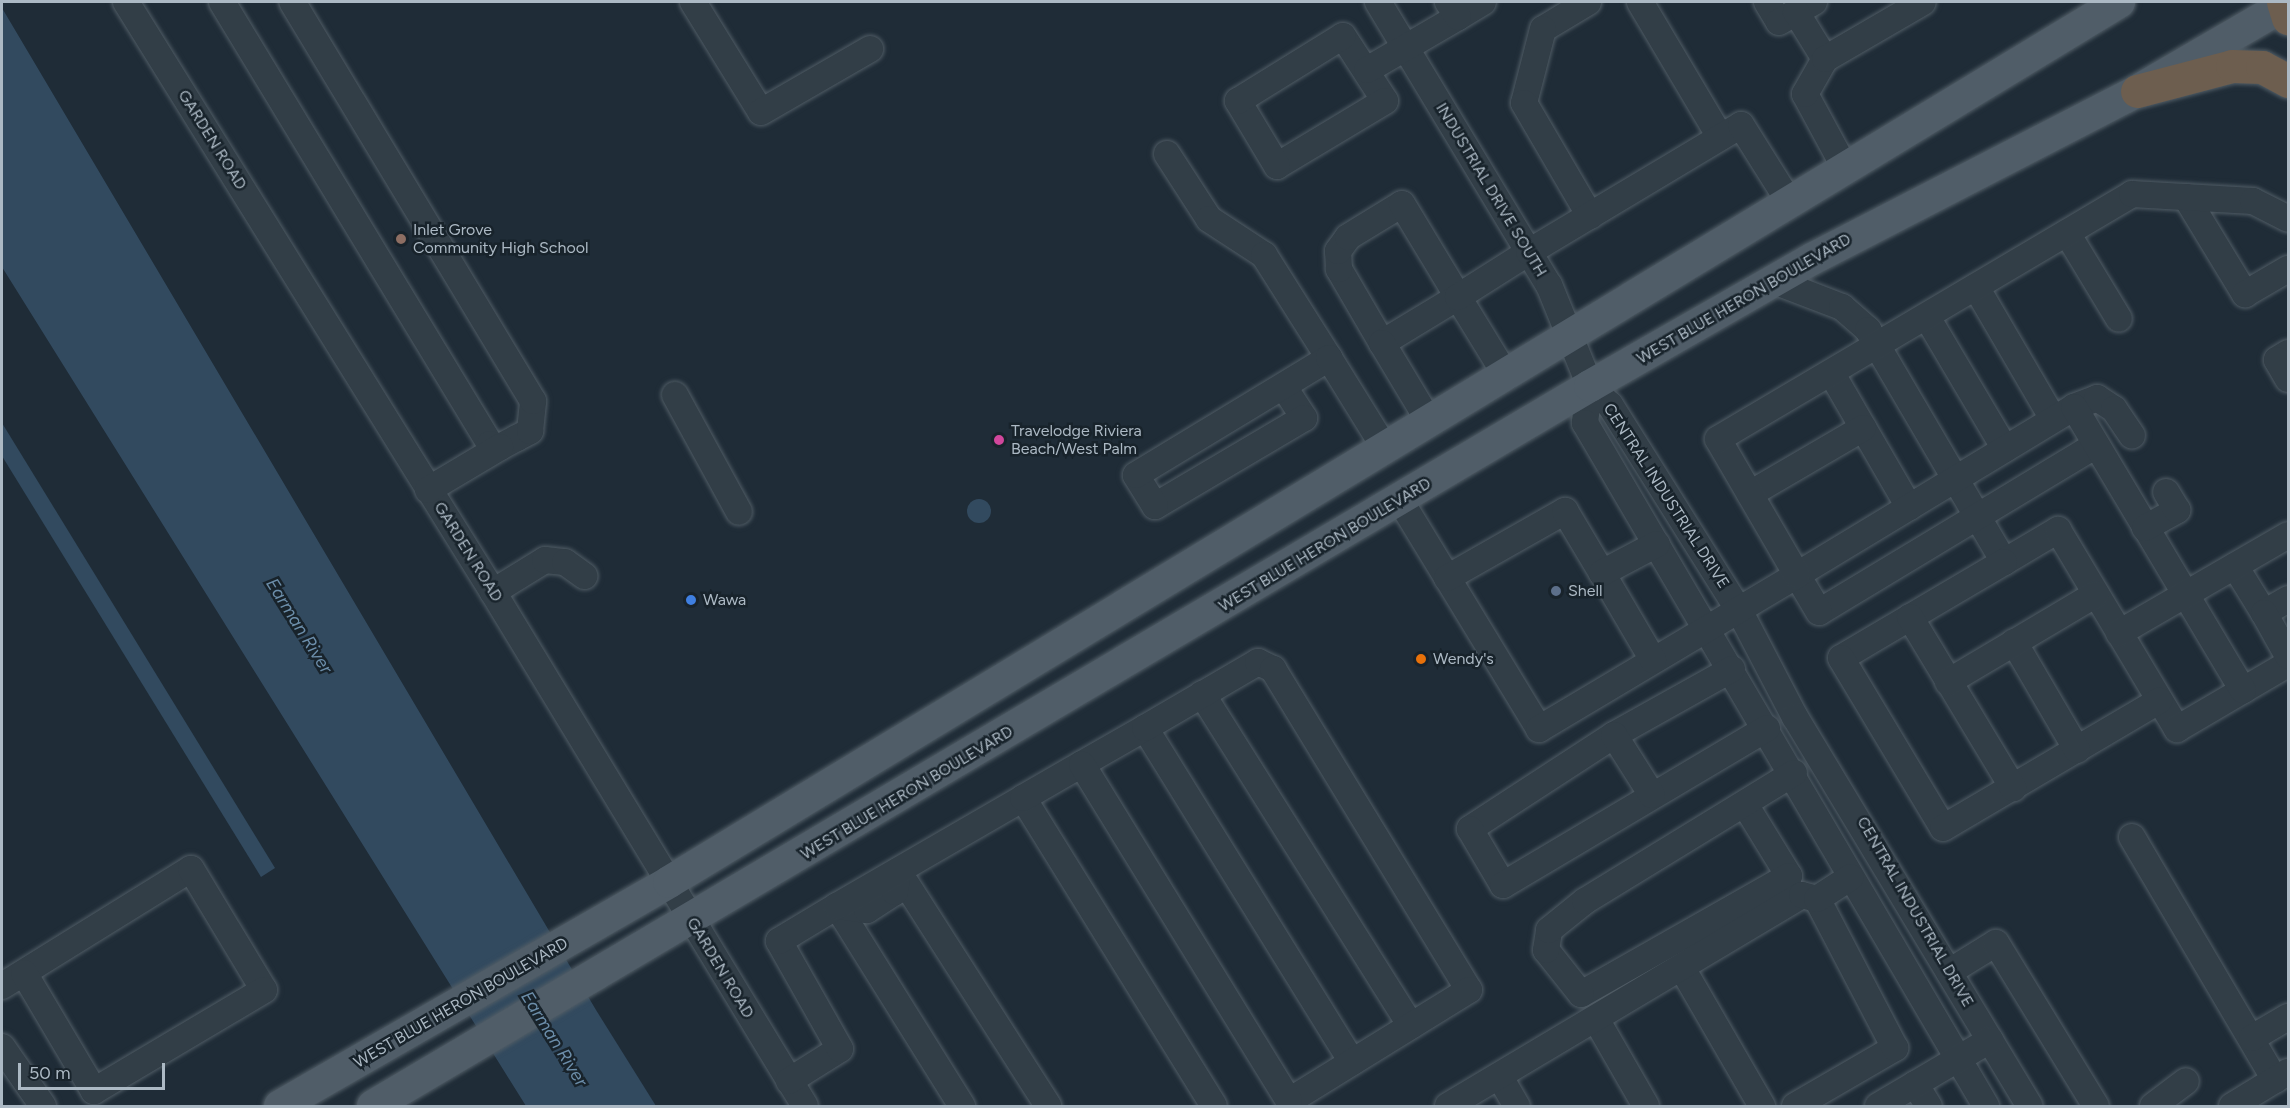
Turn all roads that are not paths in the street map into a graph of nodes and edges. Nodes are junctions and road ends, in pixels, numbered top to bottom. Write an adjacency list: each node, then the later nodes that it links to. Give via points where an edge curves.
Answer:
1 (126, 2): 56 (street, GARDEN ROAD)
2 (222, 2): 52 (street, via 490,444)
3 (292, 2): 52 (street, via 533,401 530,430)
4 (694, 2): 16 (street, via 761,112)
5 (1378, 2): 15 (street, INDUSTRIAL DRIVE SOUTH)
6 (1483, 2): 14 (street)
7 (1588, 2): 26 (street, via 1543,29 1524,103)
8 (1640, 2): 21 (street)
9 (1767, 2): 12 (street, via 1779,22)
10 (1923, 2): 17 (street)
11 (2119, 2): 23 (main road, WEST BLUE HERON BOULEVARD)
12 (1805, 7): 17 (street)
13 (2286, 7): 20 (main road, WEST BLUE HERON BOULEVARD)
14 (1453, 9): 15 (street)
15 (1405, 47): 18 (street); 29 (street, INDUSTRIAL DRIVE SOUTH)
16 (870, 49)
17 (1825, 59): 23 (street, via 1805,94)
18 (1367, 70): 18 (street, via 1343,36 1238,101 1277,166 1385,101)
19 (2289, 81): 20 (highway, via 2262,67 2232,66)
20 (2137, 91): 31 (main road, WEST BLUE HERON BOULEVARD)
21 (1720, 137): 25 (street, via 1741,124); 26 (street)
22 (1167, 154): 40 (street, via 1209,219 1264,255)
23 (1845, 168): 25 (main road, WEST BLUE HERON BOULEVARD)
24 (2186, 197): 27 (street, via 2253,201); 28 (street, via 2133,194); 30 (street, via 2245,294)
25 (1790, 203): 36 (main road, WEST BLUE HERON BOULEVARD)
26 (1590, 216): 29 (street)
27 (2289, 219)
28 (2067, 233): 32 (street); 35 (street)
29 (1529, 252): 33 (street); 36 (street, INDUSTRIAL DRIVE SOUTH)
30 (2289, 269)
31 (1774, 281): 38 (street, via 1842,307); 44 (main road, WEST BLUE HERON BOULEVARD)
32 (1976, 287): 34 (street); 47 (street)
33 (1458, 297): 37 (street); 37 (street, via 1402,204 1348,237 1338,251 1339,269); 42 (street)
34 (1927, 317): 38 (street); 53 (street)
35 (2119, 320)
36 (1571, 339): 42 (main road, WEST BLUE HERON BOULEVARD); 44 (street, INDUSTRIAL DRIVE SOUTH)
37 (1382, 343): 48 (street)
38 (1878, 346): 41 (street); 55 (street)
39 (2289, 353): 43 (street, via 2277,360)
40 (1329, 358): 45 (street); 54 (street)
41 (1832, 374): 49 (street); 58 (street, via 1718,439)
42 (1507, 377): 48 (main road, WEST BLUE HERON BOULEVARD)
43 (2289, 379)
44 (1590, 386): 59 (main road, WEST BLUE HERON BOULEVARD); 65 (street, CENTRAL INDUSTRIAL DRIVE, via 1585,423); 76 (street, CENTRAL INDUSTRIAL DRIVE, via 1610,405)
45 (1284, 387): 45 (street, via 1136,475 1155,506 1304,418)
46 (675, 395): 61 (street)
47 (2064, 413): 50 (street, via 2097,399 2114,409); 51 (street); 53 (street)
48 (1430, 423): 54 (main road, WEST BLUE HERON BOULEVARD)
49 (1863, 428): 58 (street); 60 (street)
50 (2132, 436)
51 (2096, 445): 62 (street); 63 (street)
52 (500, 447): 56 (street)
53 (2005, 449): 55 (street)
54 (1386, 450): 103 (main road, WEST BLUE HERON BOULEVARD)
55 (1955, 478): 60 (street); 62 (street)
56 (428, 489): 72 (street, GARDEN ROAD)
57 (2166, 492): 63 (street, via 2177,510)
58 (1750, 494): 69 (street)
59 (1400, 500): 71 (street); 106 (main road, WEST BLUE HERON BOULEVARD)
60 (1909, 507): 69 (street)
61 (739, 512)
62 (1978, 516): 66 (street); 69 (street, via 1819,612)
63 (2145, 528): 74 (street)
64 (2289, 535): 67 (street)
65 (1657, 544): 68 (street); 79 (street, CENTRAL INDUSTRIAL DRIVE)
66 (2004, 562): 73 (street, via 2058,530); 78 (street)
67 (2235, 566): 74 (street); 77 (street)
68 (1602, 573): 71 (street, via 1565,511); 83 (street)
69 (1797, 575): 76 (street)
70 (584, 576): 72 (street, via 566,562 545,560)
71 (1448, 578): 83 (street, via 1539,729)
72 (494, 592): 103 (street, GARDEN ROAD)
73 (2096, 594): 80 (street); 81 (street)
74 (2184, 596): 80 (street); 87 (street)
75 (2289, 599): 77 (street)
76 (1740, 612): 79 (street); 108 (street, CENTRAL INDUSTRIAL DRIVE, via 1795,717)
77 (2264, 613): 82 (street)
78 (1910, 617): 86 (street); 96 (street, via 1841,658 1943,828)
79 (1708, 629): 83 (street); 85 (street, CENTRAL INDUSTRIAL DRIVE)
80 (2119, 633): 89 (street)
81 (2014, 642): 86 (street); 93 (street)
82 (2289, 656)
83 (1653, 660)
84 (2289, 664): 87 (street)
85 (1732, 669): 91 (street, CENTRAL INDUSTRIAL DRIVE); 92 (street)
86 (1948, 682): 96 (street)
87 (2243, 691): 89 (street, via 2177,729)
88 (1202, 694): 90 (street); 113 (street); 113 (street, via 1258,662 1274,669 1469,990)
89 (2159, 701): 93 (street)
90 (1144, 728): 94 (street); 118 (street)
91 (1767, 728): 95 (street, CENTRAL INDUSTRIAL DRIVE); 97 (street)
92 (1614, 735): 97 (street); 97 (street, via 1470,829 1503,885)
93 (2077, 750): 96 (street)
94 (1082, 764): 98 (street); 118 (street, via 1289,1101)
95 (1794, 773): 99 (street); 102 (street, CENTRAL INDUSTRIAL DRIVE)
96 (2013, 788)
97 (1652, 795)
98 (1023, 798): 101 (street); 130 (street)
99 (1746, 806): 99 (street, via 1789,876 1581,994 1546,950 1549,930 1585,901)
100 (2132, 837): 114 (street)
101 (898, 871): 105 (street, via 895,892 867,910); 129 (street)
102 (1851, 877): 104 (street); 117 (street, CENTRAL INDUSTRIAL DRIVE)
103 (669, 882): 106 (street, GARDEN ROAD); 125 (main road, WEST BLUE HERON BOULEVARD)
104 (1817, 899): 107 (street, via 1802,895); 135 (street, via 1895,1048)
105 (837, 906): 121 (street, via 779,941 840,1048); 128 (street)
106 (692, 921): 121 (street, GARDEN ROAD); 126 (main road, WEST BLUE HERON BOULEVARD)
107 (1682, 968): 112 (street); 134 (street)
108 (1949, 972): 115 (street, CENTRAL INDUSTRIAL DRIVE); 140 (street, via 1996,943)
109 (24, 973): 109 (street, via 190,869 264,990 94,1091); 110 (street)
110 (2, 986)
111 (2289, 1017): 114 (street)
112 (1596, 1019): 120 (street); 133 (street)
113 (1411, 1026): 118 (street)
114 (2252, 1038): 119 (street)
115 (1990, 1040): 117 (street); 139 (street, CENTRAL INDUSTRIAL DRIVE)
116 (2, 1047): 124 (street)
117 (1957, 1059): 123 (street); 138 (street, CENTRAL INDUSTRIAL DRIVE)
118 (1352, 1062)
119 (2282, 1076): 142 (street)
120 (1500, 1077): 131 (street); 132 (street)
121 (789, 1081): 127 (street, GARDEN ROAD)
122 (2186, 1081): 141 (street, via 2155,1099)
123 (1915, 1084): 136 (street); 137 (street)
124 (43, 1107)
125 (280, 1107)
126 (373, 1107)
127 (805, 1107)
128 (962, 1107)
129 (1048, 1107)
130 (1214, 1107)
131 (1448, 1107)
132 (1517, 1107)
133 (1646, 1107)
134 (1762, 1107)
135 (1795, 1107)
136 (1878, 1107)
137 (1929, 1107)
138 (1986, 1107)
139 (2030, 1107)
140 (2096, 1107)
141 (2153, 1107)
142 (2232, 1107)

